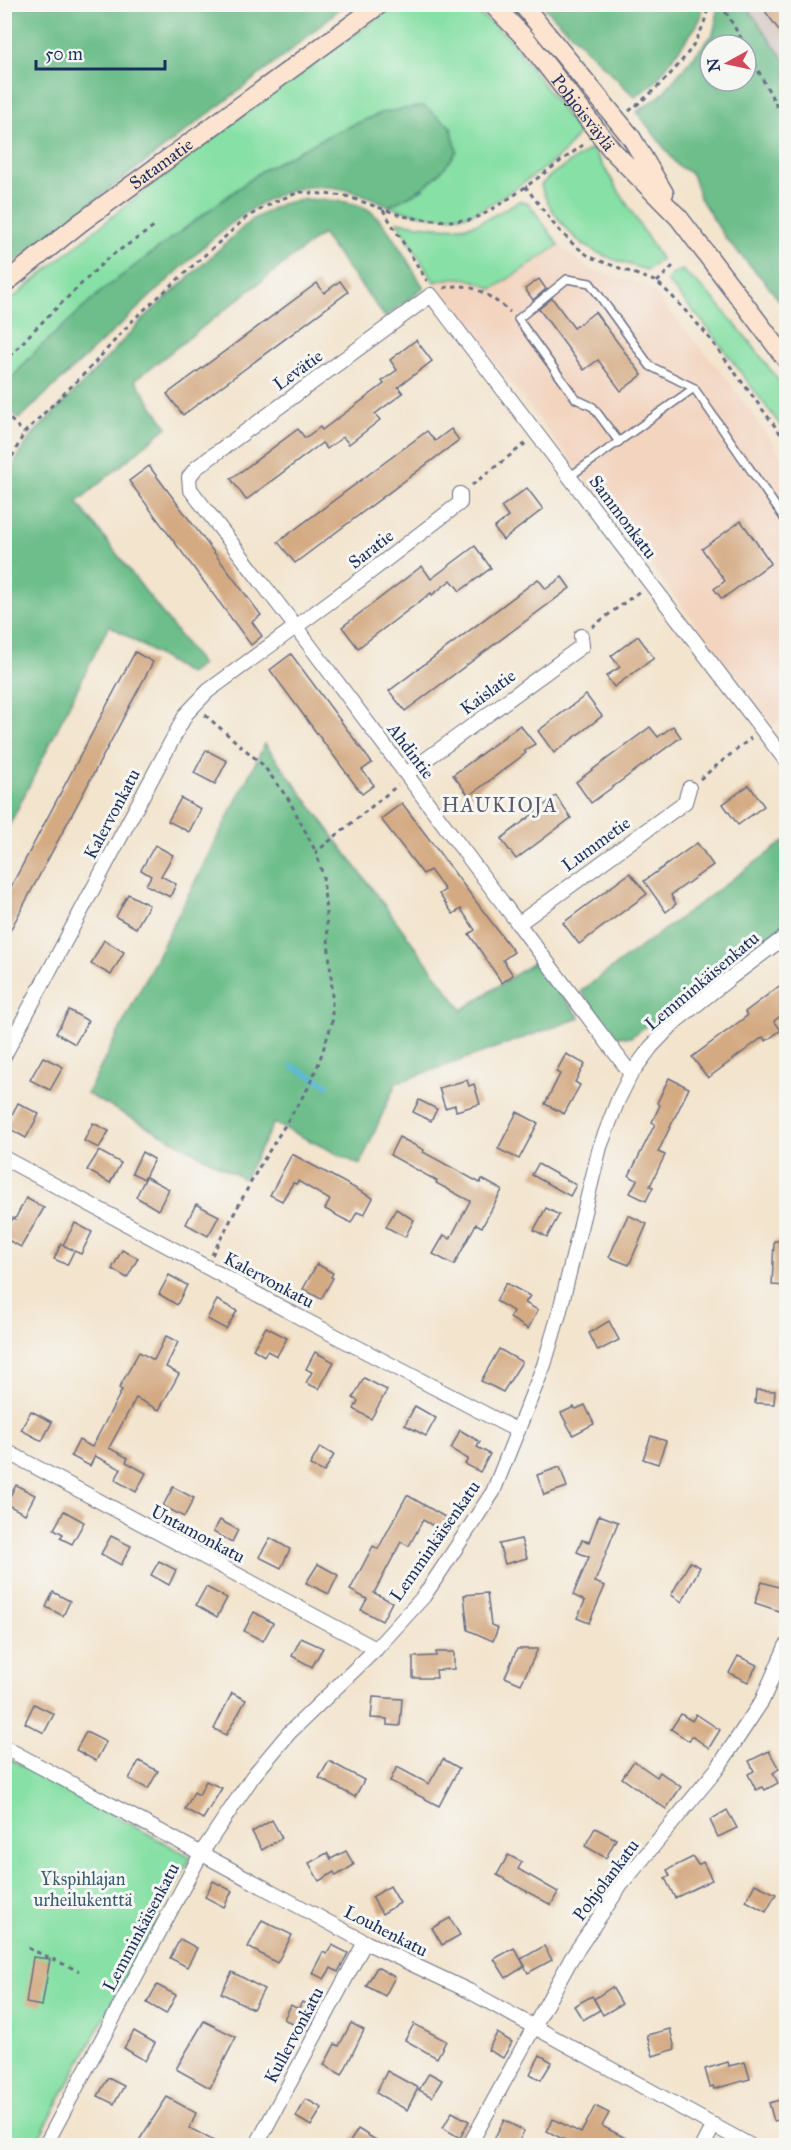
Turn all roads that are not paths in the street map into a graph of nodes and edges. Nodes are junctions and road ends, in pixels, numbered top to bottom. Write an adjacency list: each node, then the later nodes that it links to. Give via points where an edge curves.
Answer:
1 (360, 4): 5 (main road, Satamatie)
2 (380, 4): 5 (main road, Satamatie)
3 (492, 4): 6 (main road, Pohjoisväylä, via 526,39 612,150)
4 (522, 4): 6 (main road, Pohjoisväylä, via 631,137)
5 (320, 47): 7 (main road, Satamatie, via 80,223)
6 (679, 218): 9 (main road, Pohjoisväylä)
7 (4, 284)
8 (431, 296): 12 (street, Levätie, via 196,468); 13 (street, Sammonkatu)
9 (786, 358)
10 (694, 388): 11 (lane); 11 (lane, via 650,366 590,283 567,279 518,319 576,399 593,407); 15 (lane)
11 (619, 442): 13 (lane)
12 (189, 477): 16 (street, Ahdintie, via 190,489)
13 (569, 477): 18 (street, Sammonkatu)
14 (460, 494): 16 (street, Saratie, via 460,503)
15 (786, 521)
16 (296, 626): 19 (street, Ahdintie); 23 (street, Kalervonkatu, via 208,691 186,714)
17 (581, 636): 19 (street, Kaislatie, via 582,646)
18 (786, 761)
19 (406, 774): 21 (street, Ahdintie)
20 (689, 788): 21 (street, Lummetie, via 685,802)
21 (518, 924): 24 (street, Ahdintie)
22 (786, 938): 24 (street, Lemminkäisenkatu, via 676,1021)
23 (4, 1056)
24 (631, 1074): 26 (street, Lemminkäisenkatu, via 600,1147 559,1314)
25 (4, 1158): 26 (street, Kalervonkatu)
26 (518, 1431): 29 (street, Lemminkäisenkatu, via 494,1492 424,1596)
27 (4, 1450): 29 (street, Untamonkatu)
28 (786, 1646): 33 (street, Pohjolankatu, via 762,1701 727,1754 605,1907)
29 (376, 1649): 31 (street, Lemminkäisenkatu, via 289,1733 253,1776)
30 (4, 1747): 31 (street, Louhenkatu)
31 (202, 1852): 32 (street, Louhenkatu); 35 (street, Lemminkäisenkatu)
32 (365, 1942): 33 (street, Louhenkatu); 36 (street, Kullervonkatu)
33 (535, 2026): 34 (street, Louhenkatu); 37 (street, Pohjolankatu)
34 (714, 2125): 38 (street); 39 (street, Louhenkatu)
35 (45, 2145)
36 (256, 2145)
37 (469, 2145)
38 (703, 2145)
39 (751, 2145)

